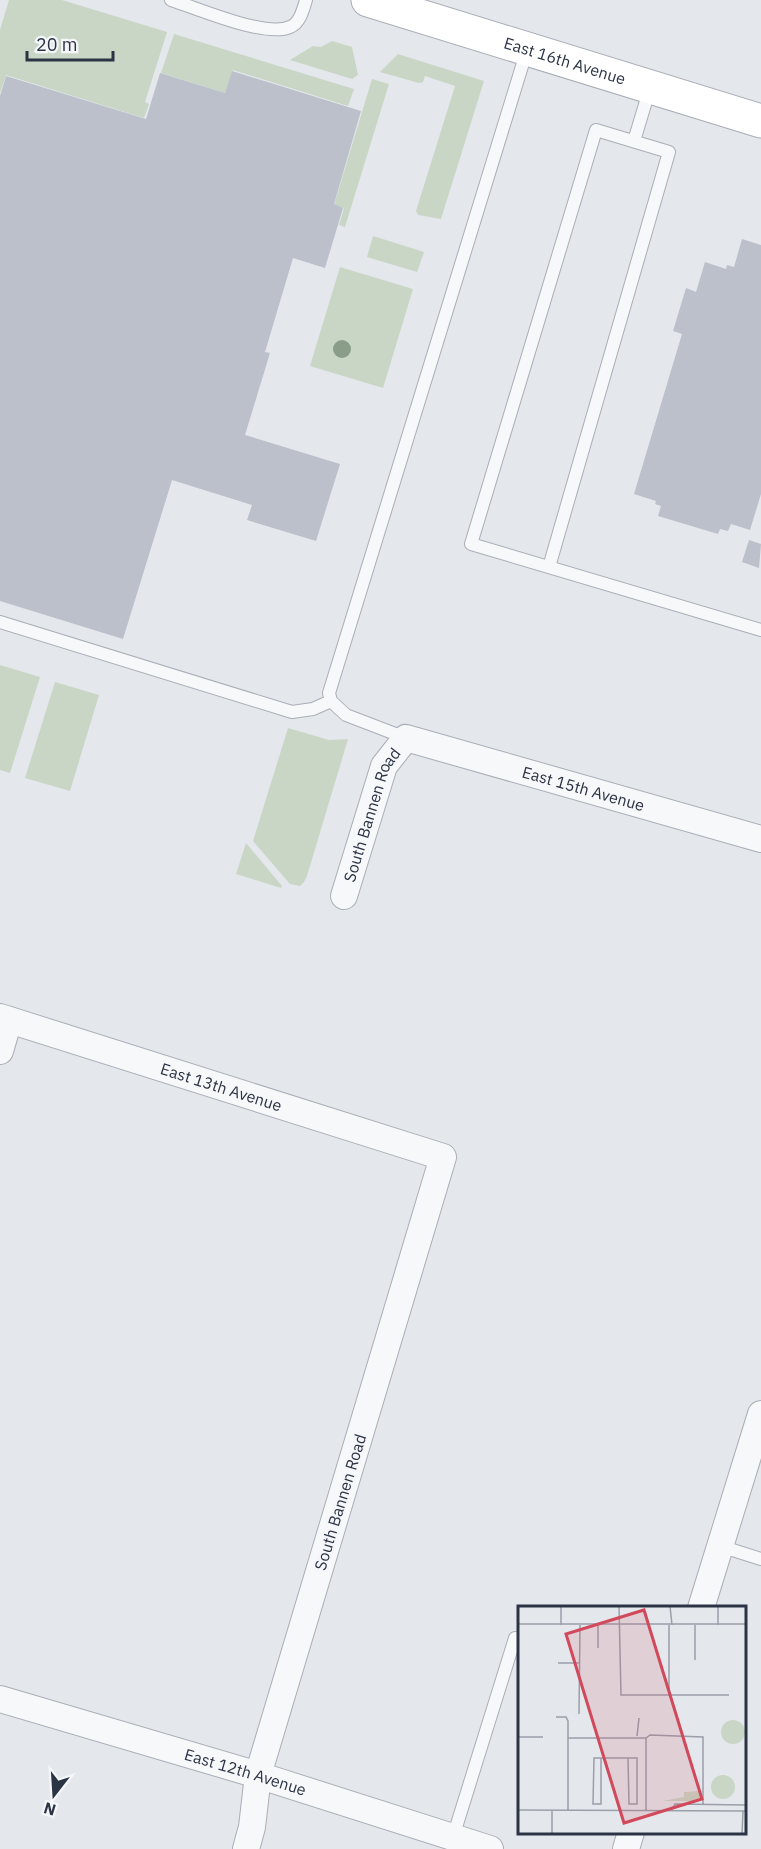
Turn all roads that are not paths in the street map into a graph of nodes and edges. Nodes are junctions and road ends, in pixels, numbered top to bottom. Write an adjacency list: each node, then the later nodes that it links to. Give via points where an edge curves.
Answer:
1 (171, 0): 2 (lane, via 260,28 280,30 292,27)
2 (306, 0)
3 (368, 0): 4 (street, East 16th Avenue)
4 (528, 49): 5 (street, East 16th Avenue); 11 (lane, via 329,693)
5 (651, 87): 6 (street, East 16th Avenue); 7 (lane)
6 (761, 121)
7 (633, 141): 8 (lane, via 669,152); 8 (lane, via 596,130 471,544)
8 (549, 567): 10 (lane)
9 (0, 622): 11 (lane, via 292,712)
10 (761, 630)
11 (331, 701): 12 (lane, via 346,715)
12 (406, 738): 13 (street, East 15th Avenue); 14 (street, South Bannen Road, via 384,766)
13 (761, 839)
14 (344, 896)
15 (5, 1019): 16 (street); 17 (street, East 13th Avenue)
16 (0, 1051)
17 (443, 1157): 24 (street, South Bannen Road)
18 (761, 1414): 19 (street)
19 (720, 1546): 20 (lane); 21 (street)
20 (761, 1559)
21 (702, 1606)
22 (514, 1638): 26 (lane)
23 (0, 1699): 24 (street, East 12th Avenue)
24 (258, 1775): 26 (street, East 12th Avenue); 27 (street, South Bannen Road)
25 (631, 1834): 29 (street)
26 (453, 1837): 28 (street, East 12th Avenue)
27 (246, 1849)
28 (490, 1849)
29 (626, 1849)

